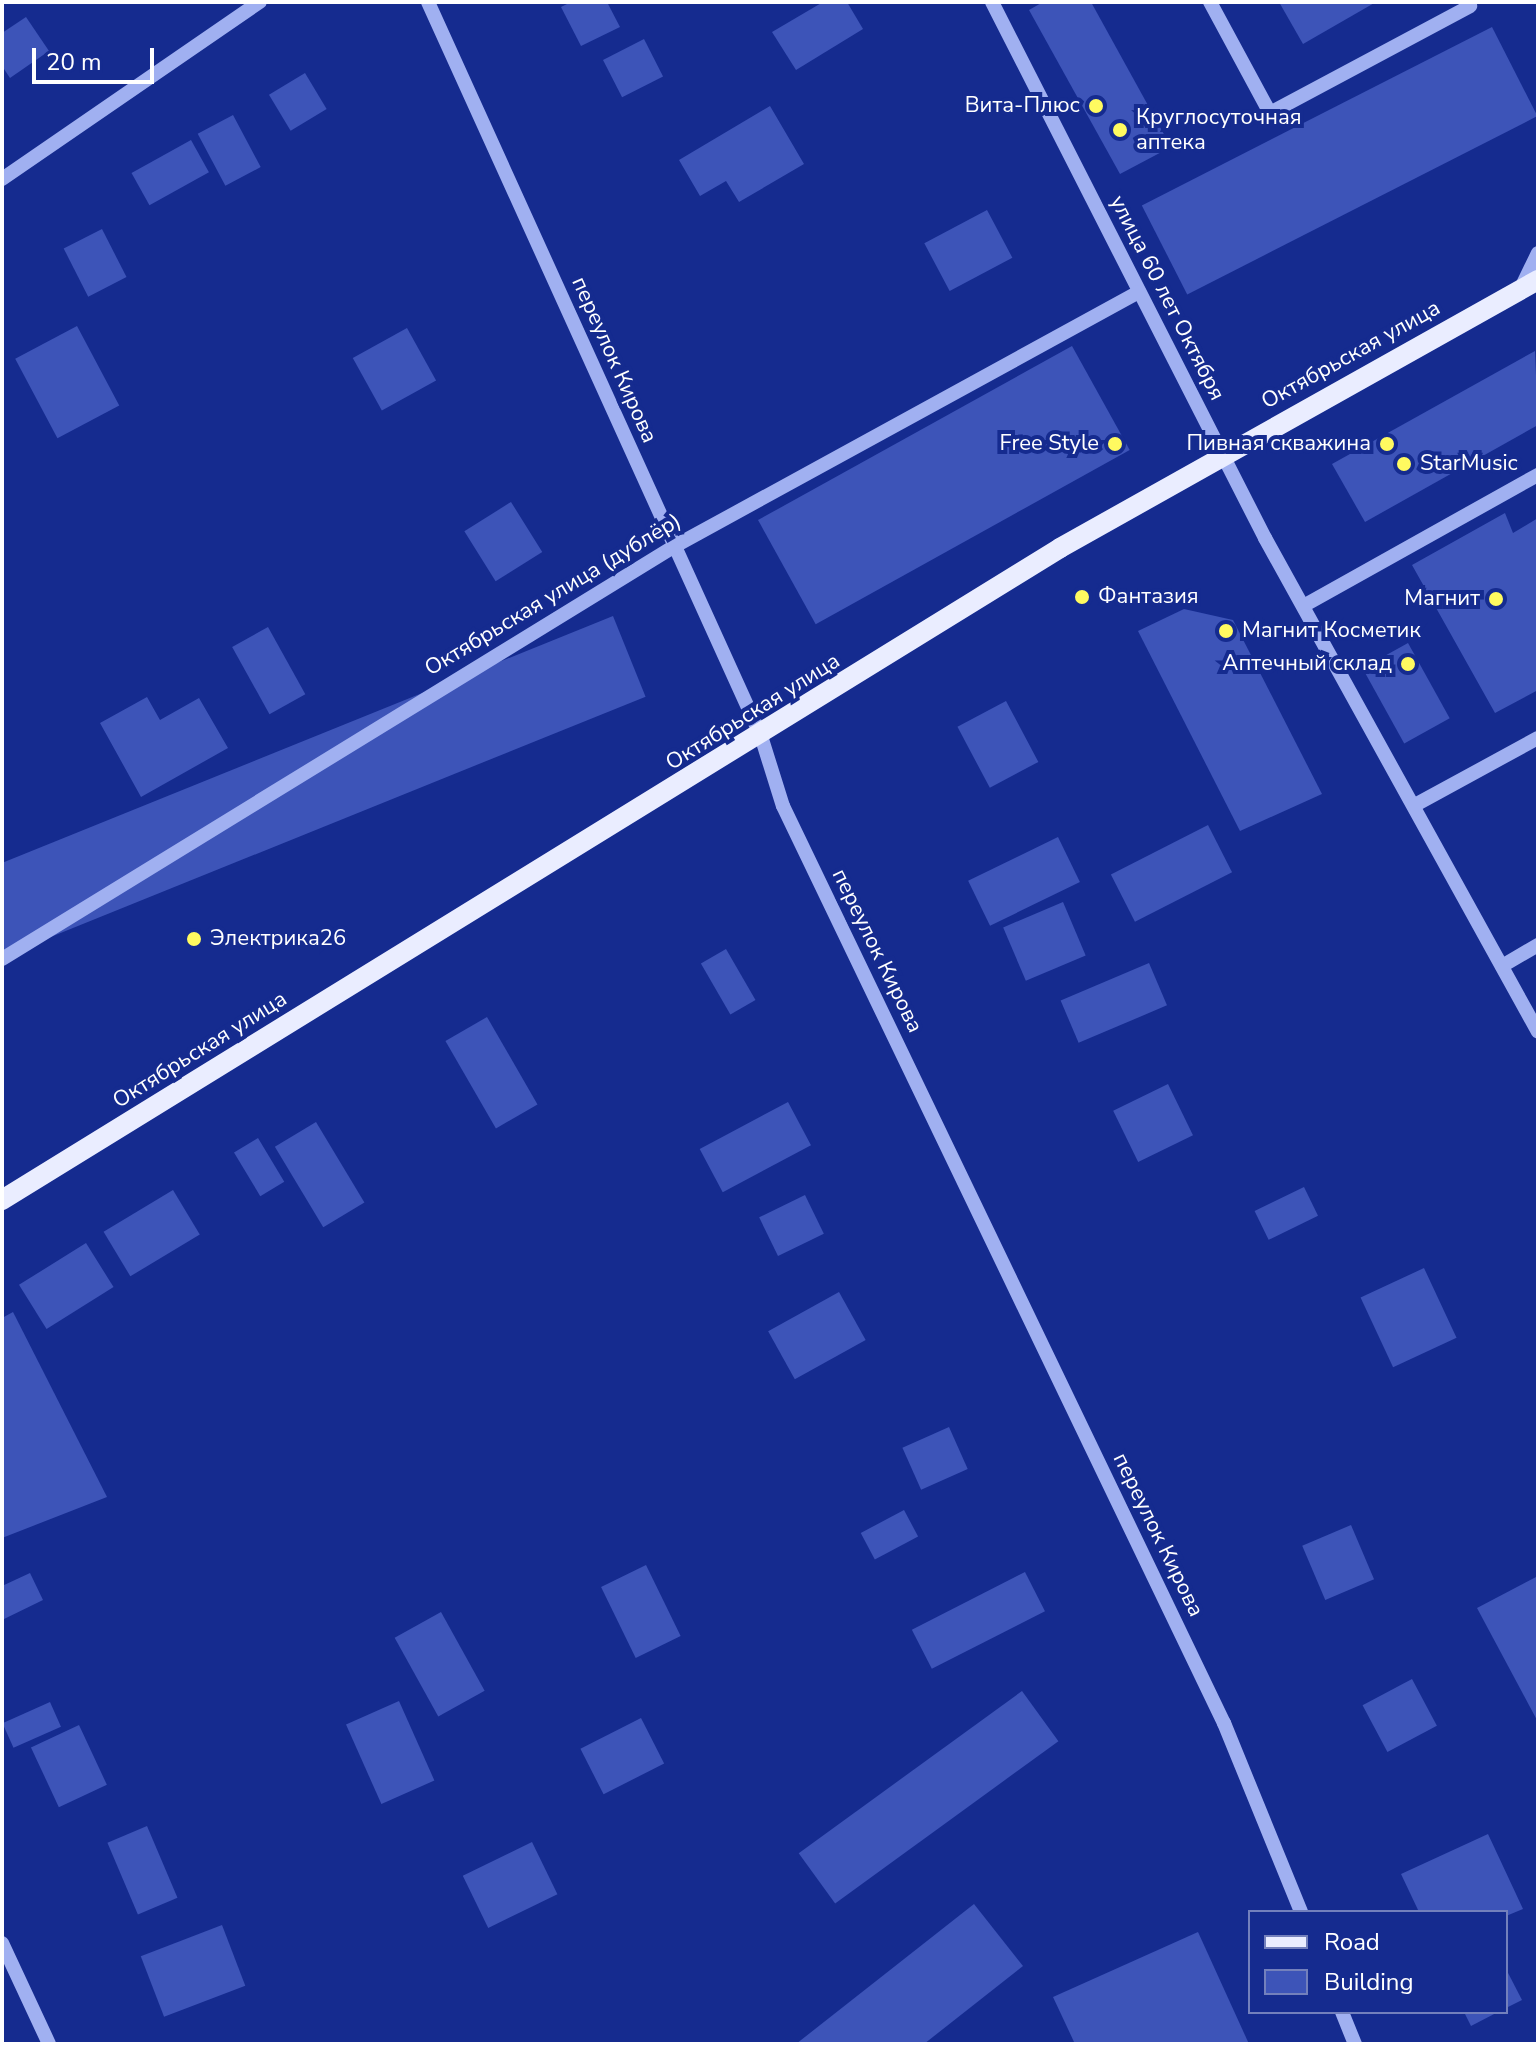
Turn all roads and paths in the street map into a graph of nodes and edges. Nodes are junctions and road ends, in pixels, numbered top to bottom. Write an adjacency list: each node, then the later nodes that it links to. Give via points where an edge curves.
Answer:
1 (260, 2): 6 (street)
2 (428, 2): 12 (street, переулок Кирова)
3 (992, 2): 9 (street, улица 60 лет Октября)
4 (1210, 2): 5 (street, via 1270,113)
5 (1470, 6)
6 (2, 179)
7 (1538, 253): 8 (street)
8 (1532, 286): 10 (main road, Октябрьская улица)
9 (1139, 292): 10 (street, улица 60 лет Октября); 12 (street, Октябрьская улица (дублёр))
10 (1221, 452): 13 (street, улица 60 лет Октября); 14 (main road, Октябрьская улица)
11 (1538, 475): 13 (street)
12 (675, 546): 14 (street, переулок Кирова); 18 (street, Октябрьская улица (дублёр))
13 (1305, 605): 16 (street, улица 60 лет Октября)
14 (761, 736): 21 (main road, Октябрьская улица); 22 (street, переулок Кирова, via 783,806 1224,1723)
15 (1538, 738): 16 (street)
16 (1415, 805): 19 (street, улица 60 лет Октября)
17 (1538, 945): 19 (street)
18 (2, 959)
19 (1502, 966): 20 (street, улица 60 лет Октября)
20 (1538, 1032)
21 (2, 1200)
22 (1300, 1910)
23 (2, 1943): 25 (street)
24 (1343, 2014): 26 (street)
25 (49, 2044)
26 (1355, 2044)

